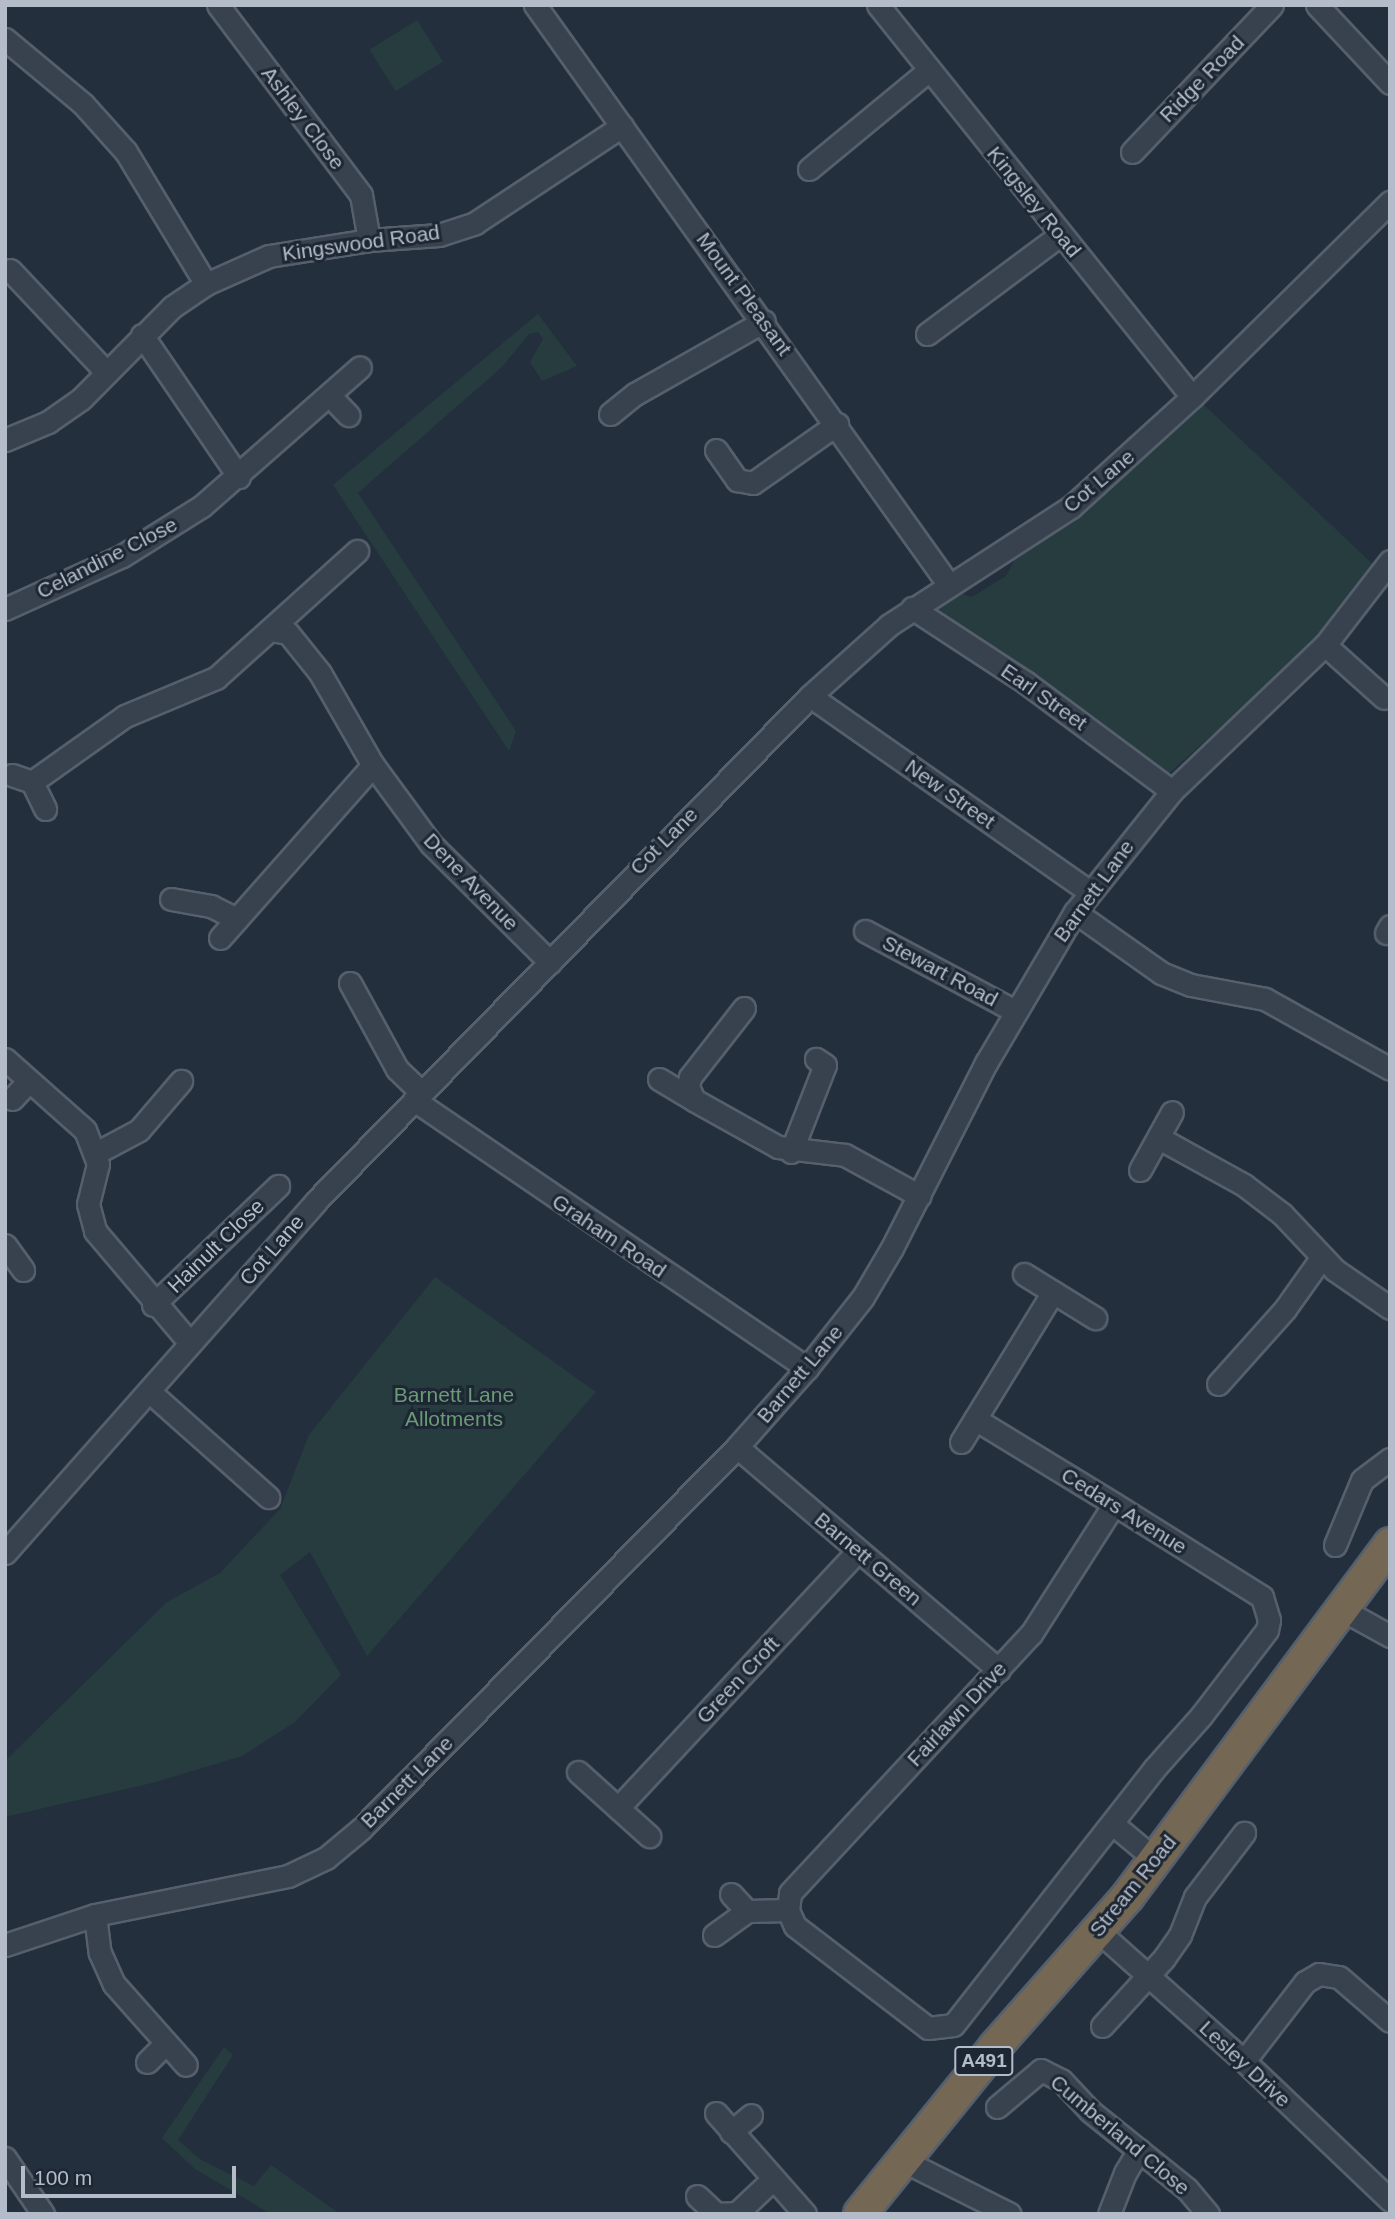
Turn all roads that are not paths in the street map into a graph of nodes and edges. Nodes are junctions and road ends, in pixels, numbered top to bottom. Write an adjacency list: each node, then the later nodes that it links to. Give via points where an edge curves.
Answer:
1 (218, 5): 14 (street, Ashley Close, via 360,195)
2 (535, 5): 9 (street, Mount Pleasant)
3 (878, 5): 7 (street, Kingsley Road)
4 (1272, 5): 10 (street, Ridge Road)
5 (1317, 5): 8 (street)
6 (5, 38): 16 (street, via 83,104 126,152)
7 (929, 70): 11 (street); 13 (street, Kingsley Road)
8 (1390, 83)
9 (622, 126): 14 (street, Kingswood Road, via 475,223 439,235); 17 (street, Mount Pleasant)
10 (1132, 152)
11 (808, 169)
12 (1390, 202): 23 (street, Cot Lane)
13 (1060, 235): 18 (street); 23 (street, Kingsley Road)
14 (369, 240): 16 (street, Kingswood Road, via 269,256)
15 (10, 267): 21 (street)
16 (206, 284): 19 (street, Kingswood Road)
17 (764, 321): 24 (street, via 635,394); 26 (street, Mount Pleasant)
18 (927, 334)
19 (142, 335): 21 (street, Kingswood Road); 29 (street)
20 (360, 367): 22 (street, Celandine Close)
21 (107, 373): 27 (street, Kingswood Road, via 48,422)
22 (329, 395): 25 (street); 29 (street, Celandine Close)
23 (1192, 397): 32 (street, Cot Lane, via 1071,507)
24 (610, 414)
25 (348, 415)
26 (837, 424): 28 (street, via 753,483 737,480); 32 (street, Mount Pleasant)
27 (5, 440)
28 (716, 450)
29 (239, 477): 34 (street, Celandine Close, via 158,536)
30 (357, 551): 35 (street)
31 (1390, 561): 36 (street, Barnett Lane)
32 (949, 585): 33 (street, Cot Lane)
33 (912, 608): 37 (street, Cot Lane); 40 (street, Earl Street, via 1025,682)
34 (5, 609)
35 (270, 630): 39 (street, Dene Avenue, via 288,633 320,673); 41 (street, via 216,678 125,716 22,778)
36 (1325, 645): 38 (street); 40 (street, Barnett Lane)
37 (810, 696): 42 (street, New Street); 48 (street, Cot Lane)
38 (1384, 698)
39 (373, 765): 45 (street); 48 (street, Dene Avenue, via 458,874)
40 (1172, 791): 42 (street, Barnett Lane)
41 (45, 809)
42 (1090, 892): 44 (street, Barnett Lane)
43 (171, 899): 45 (street, via 211,906)
44 (1075, 912): 51 (street, Barnett Lane); 54 (street, via 1161,973 1191,985 1265,999)
45 (237, 919): 47 (street)
46 (865, 928): 51 (street, Stewart Road)
47 (220, 938)
48 (550, 962): 58 (street, Cot Lane)
49 (350, 983): 58 (street, Graham Road, via 368,1001 397,1069)
50 (744, 1008): 60 (street, via 690,1077 688,1087)
51 (1015, 1011): 67 (street, Barnett Lane)
52 (5, 1059): 56 (street)
53 (816, 1059): 63 (street, via 825,1065)
54 (1390, 1069)
55 (659, 1079): 60 (street)
56 (29, 1081): 59 (street); 64 (street, via 85,1130)
57 (181, 1081): 64 (street, via 139,1130 113,1148)
58 (417, 1096): 76 (street, Cot Lane); 77 (street, Graham Road)
59 (12, 1099)
60 (694, 1100): 63 (street, via 748,1133)
61 (1172, 1112): 62 (street)
62 (1159, 1138): 65 (street); 69 (street, via 1244,1185 1282,1214)
63 (791, 1152): 67 (street, via 845,1155)
64 (96, 1153): 73 (street, via 98,1172 88,1205 95,1231)
65 (1140, 1170)
66 (278, 1186): 73 (street, Hainult Close)
67 (920, 1196): 77 (street, Barnett Lane, via 863,1297)
68 (6, 1250): 70 (street)
69 (1322, 1257): 74 (street); 78 (street, via 1285,1308)
70 (23, 1270)
71 (1024, 1274): 72 (street)
72 (1053, 1292): 75 (street); 80 (street)
73 (153, 1305): 76 (street)
74 (1390, 1308)
75 (1095, 1318)
76 (190, 1343): 79 (street, Cot Lane)
77 (807, 1368): 82 (street, Barnett Lane)
78 (1217, 1384)
79 (151, 1393): 84 (street); 89 (street, Cot Lane)
80 (975, 1419): 81 (street); 85 (street, Cedars Avenue)
81 (961, 1442)
82 (737, 1447): 88 (street, Barnett Green); 102 (street, Barnett Lane, via 362,1828 327,1858 288,1876)
83 (1390, 1459): 87 (street, via 1362,1480)
84 (268, 1497)
85 (1114, 1504): 92 (street, Fairlawn Drive, via 1063,1589); 95 (street, Cedars Avenue, via 1262,1597 1268,1608 1267,1630)
86 (1390, 1544): 90 (highway, Stream Road / A491)
87 (1335, 1545)
88 (858, 1551): 92 (street, Barnett Green); 94 (street, Green Croft)
89 (5, 1553)
90 (1343, 1610): 91 (street); 98 (highway, Stream Road / A491)
91 (1390, 1636)
92 (999, 1670): 100 (street, Fairlawn Drive, via 789,1892)
93 (578, 1772): 94 (street)
94 (618, 1808): 97 (street)
95 (1114, 1825): 98 (street); 100 (street, via 953,2025 944,2029 918,2023 795,1926)
96 (1244, 1833): 106 (street, via 1195,1897 1180,1935)
97 (649, 1836)
98 (1156, 1860): 103 (highway, Stream Road / A491)
99 (731, 1894): 101 (street)
100 (788, 1910): 101 (street)
101 (747, 1911): 104 (street)
102 (95, 1915): 105 (street, Barnett Lane); 109 (street, via 100,1953 114,1984)
103 (1098, 1931): 106 (street, Lesley Drive); 119 (highway, Stream Road / A491, via 995,2047)
104 (714, 1936)
105 (5, 1945)
106 (1150, 1978): 108 (street); 110 (street, Lesley Drive)
107 (1390, 2021): 110 (street, via 1339,1977 1319,1975 1305,1982)
108 (1102, 2026)
109 (165, 2044): 111 (street); 112 (street)
110 (1244, 2061): 122 (street, Lesley Drive)
111 (146, 2062)
112 (186, 2065)
113 (997, 2107): 117 (street, Cumberland Close, via 1039,2061)
114 (716, 2113): 116 (street)
115 (751, 2115): 116 (street)
116 (731, 2132): 120 (street)
117 (1139, 2150): 128 (street); 129 (street, Cumberland Close, via 1187,2189)
118 (5, 2158): 124 (street)
119 (906, 2162): 126 (highway, Stream Road / A491); 127 (street)
120 (773, 2179): 123 (street, via 737,2213); 125 (street)
121 (696, 2196): 123 (street)
122 (1390, 2200)
123 (713, 2213)
124 (43, 2214)
125 (805, 2214)
126 (859, 2214)
127 (1010, 2214)
128 (1109, 2214)
129 (1208, 2214)

